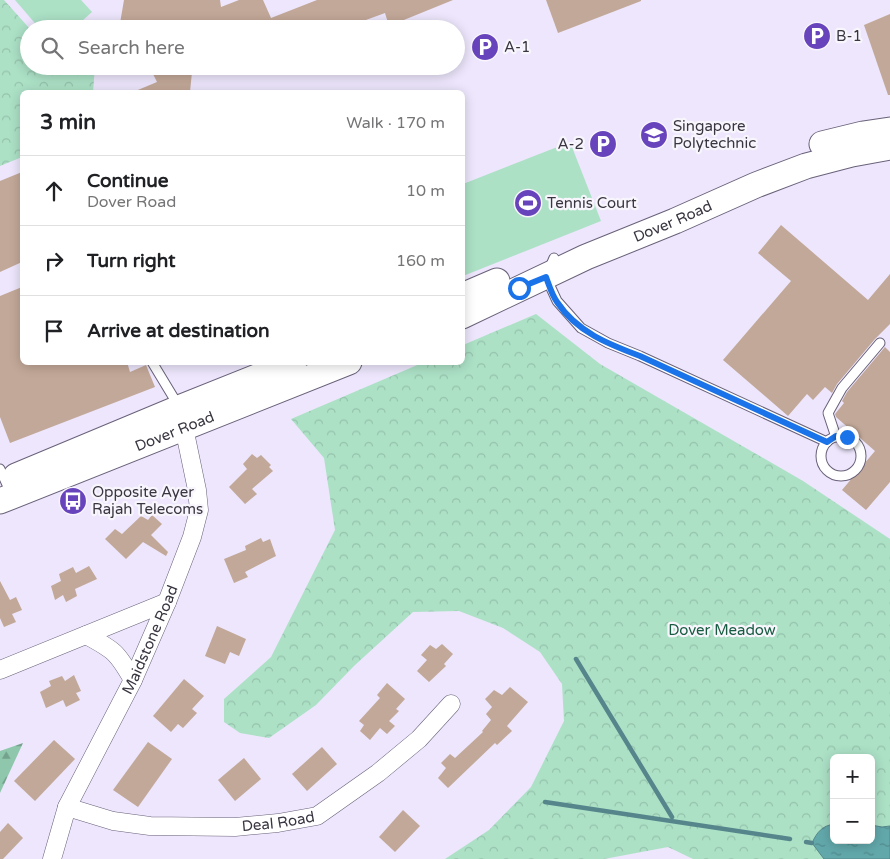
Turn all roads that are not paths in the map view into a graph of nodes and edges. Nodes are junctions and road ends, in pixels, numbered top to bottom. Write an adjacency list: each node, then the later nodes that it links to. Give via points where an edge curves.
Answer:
1 (890, 130): 3 (street, Dover Road, via 863,134)
2 (890, 147): 3 (street, Dover Road)
3 (804, 158): 4 (street, Dover Road); 4 (street, Dover Road, via 586,257)
4 (550, 267): 5 (street, Dover Road); 6 (street, Dover Road, via 519,288); 13 (lane, via 557,301 581,328 608,344)
5 (465, 295)
6 (465, 315)
7 (880, 343): 12 (lane, via 842,388 828,413)
8 (154, 365): 11 (lane)
9 (288, 365): 11 (street, Dover Road)
10 (340, 365): 11 (street, Dover Road)
11 (182, 418): 14 (street, Dover Road); 15 (street, Maidstone Road, via 199,510)
12 (836, 436): 13 (lane); 13 (lane, via 856,442 861,452 860,462 850,474 835,476 826,470 821,461 821,450)
13 (827, 442)
14 (3, 486)
15 (167, 602): 16 (street); 18 (street, Maidstone Road)
16 (86, 635): 17 (street); 18 (street, via 114,651)
17 (0, 670)
18 (133, 680): 20 (street, Maidstone Road)
19 (451, 704): 20 (street, Deal Road, via 419,739 378,773 313,817 235,827 150,826 113,821)
20 (67, 807): 21 (street, Maidstone Road)
21 (52, 859)

